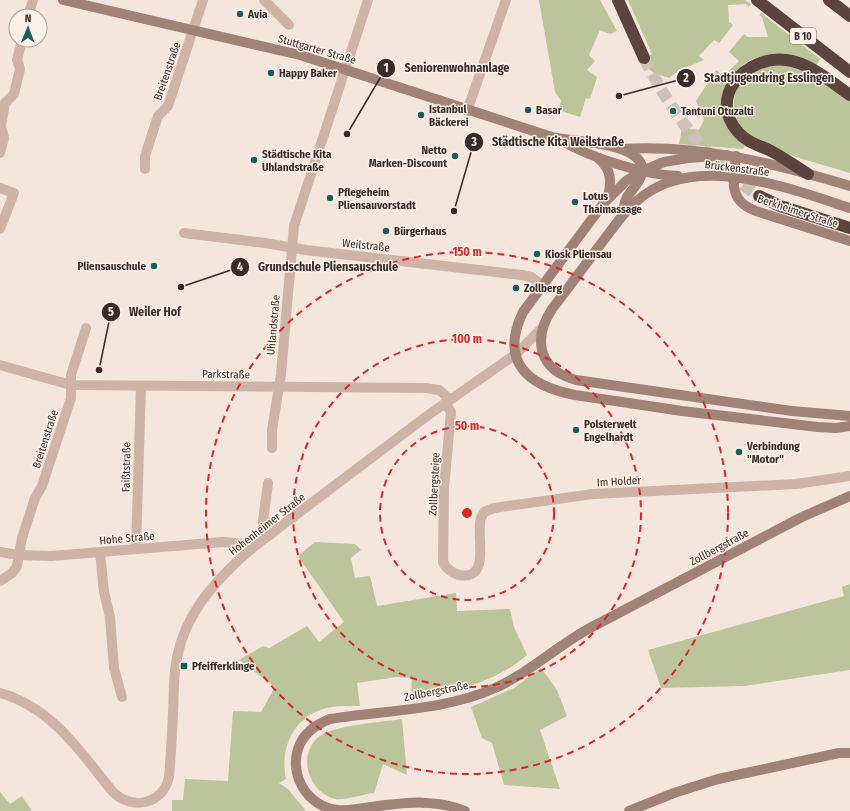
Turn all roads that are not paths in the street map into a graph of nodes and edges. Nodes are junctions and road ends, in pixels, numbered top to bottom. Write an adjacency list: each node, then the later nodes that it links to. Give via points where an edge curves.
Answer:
1 (63, 0): 11 (main road, Stuttgarter Straße)
2 (264, 0): 10 (street)
3 (368, 0): 14 (street, Uhlandstraße)
4 (506, 0): 17 (street)
5 (618, 0): 13 (highway)
6 (757, 0): 15 (highway, B 10)
7 (829, 0): 9 (highway)
8 (202, 2): 11 (street, Breitenstraße)
9 (850, 16)
10 (289, 25)
11 (194, 30): 14 (main road, Stuttgarter Straße, via 300,55); 23 (street, Breitenstraße, via 168,106 158,116 145,156)
12 (20, 48): 20 (street, via 17,60 20,69 14,94 6,103 1,126 4,138)
13 (644, 58)
14 (344, 70): 17 (main road, Stuttgarter Straße); 38 (street, Uhlandstraße, via 295,220)
15 (850, 72)
16 (850, 94): 25 (highway, via 810,68 778,59 750,66 733,84 728,108 730,120 736,130 744,139)
17 (467, 111): 18 (main road, Stuttgarter Straße)
18 (559, 139): 19 (main road, Stuttgarter Straße, via 589,141); 21 (main road, Stuttgarter Straße)
19 (622, 149): 22 (main road, Brückenstraße, via 678,148); 24 (main road, via 631,153)
20 (0, 153)
21 (595, 155): 24 (main road, Stuttgarter Straße); 31 (main road, via 609,171 611,183)
22 (731, 156): 24 (main road, Brückenstraße, via 673,160); 25 (main road, Brückenstraße); 27 (main road, Berkheimer Straße)
23 (145, 169)
24 (642, 171): 26 (main road, Stuttgarter Straße, via 662,176); 31 (main road, Brückenstraße, via 626,181); 33 (main road, via 641,179 626,200)
25 (808, 174): 28 (main road, Brückenstraße)
26 (686, 176): 27 (main road, Brückenstraße); 33 (main road, Brückenstraße, via 654,188)
27 (734, 178): 32 (main road, Brückenstraße, via 773,185); 37 (main road, Berkheimer Straße, via 736,195 746,207)
28 (850, 186)
29 (0, 188): 35 (street, via 14,193)
30 (759, 196): 34 (highway, via 780,206)
31 (607, 200): 39 (main road, Brückenstraße)
32 (850, 208)
33 (622, 216): 40 (main road, Brückenstraße, via 552,309)
34 (850, 228)
35 (0, 229)
36 (184, 233): 38 (street, Weilstraße)
37 (850, 240)
38 (292, 248): 39 (street, Weilstraße, via 525,275); 46 (street, Uhlandstraße)
39 (542, 285): 42 (main road, Brückenstraße, via 520,318 515,336)
40 (543, 326): 42 (street, Hohenheimer Straße); 48 (main road, via 541,339 544,355 555,370 568,377 792,410)
41 (86, 328): 44 (street, Breitenstraße, via 71,375)
42 (516, 354): 47 (street, Hohenheimer Straße); 49 (main road, via 519,363 531,378 558,392 682,411 818,427)
43 (0, 364): 44 (street, Parkstraße)
44 (71, 385): 45 (street, Parkstraße); 59 (street, Breitenstraße, via 71,398 42,486 35,498)
45 (141, 386): 46 (street, Parkstraße); 56 (street, Faißtstraße)
46 (278, 386): 47 (street, Parkstraße, via 434,389 443,392); 50 (street, Uhlandstraße)
47 (448, 401): 54 (street, Hohenheimer Straße); 60 (street, Zollbergsteige, via 451,412 444,488 443,559)
48 (850, 416)
49 (850, 426)
50 (272, 448)
51 (850, 476): 60 (street, Im Holder, via 796,484 593,494 494,508 484,512 481,518 480,560 477,569 469,575 460,575)
52 (268, 483): 54 (street, via 263,522)
53 (850, 496): 65 (main road, Zollbergstraße, via 802,517 571,638 520,674 492,689 449,702 330,719 309,732 298,750 296,767 303,789 314,801 325,807 347,810 425,802 448,805)
54 (270, 535): 55 (street, Hohenheimer Straße)
55 (256, 545): 56 (street, Hohe Straße, via 230,542); 62 (street, Hohenheimer Straße, via 231,567 209,592 186,629 176,664 168,777 164,789 155,797 140,804 123,801 50,719 27,703)
56 (136, 549): 58 (street, Hohe Straße)
57 (0, 552): 59 (street, Hohe Straße)
58 (100, 552): 59 (street, Hohe Straße, via 51,556); 63 (street, via 104,592 110,617 114,668)
59 (19, 555): 61 (street, Breitenstraße, via 16,569)
60 (446, 568)
61 (0, 581)
62 (0, 693)
63 (122, 697)
64 (850, 753): 66 (main road, via 839,752 718,779)
65 (465, 811)
66 (629, 811)

